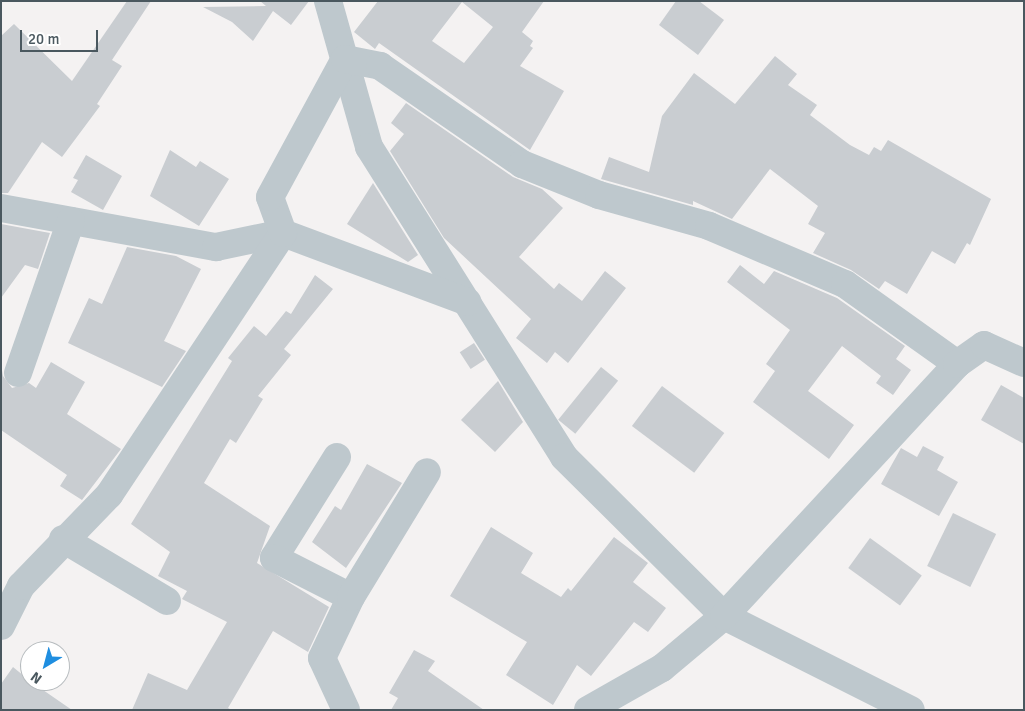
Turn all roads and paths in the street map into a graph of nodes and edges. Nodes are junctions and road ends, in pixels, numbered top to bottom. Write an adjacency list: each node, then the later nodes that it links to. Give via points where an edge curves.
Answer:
1 (328, 1): 2 (street)
2 (345, 59): 5 (street, via 270,197); 6 (street, via 369,147); 7 (street, via 380,66 522,164 599,194 709,226 845,284)
3 (1, 208): 4 (street)
4 (71, 222): 5 (street, via 216,247); 9 (street)
5 (283, 233): 6 (street); 12 (street, via 109,495)
6 (468, 302): 15 (street, via 564,457)
7 (957, 364): 8 (street, via 984,345); 15 (street)
8 (1024, 364)
9 (18, 373)
10 (337, 458): 13 (street, via 274,558)
11 (427, 472): 13 (street)
12 (63, 539): 14 (street); 16 (street, via 21,586)
13 (350, 597): 18 (street, via 322,658)
14 (167, 601)
15 (724, 616): 17 (street, via 662,668); 19 (street)
16 (1, 626)
17 (605, 706)
18 (346, 710)
19 (911, 710)

